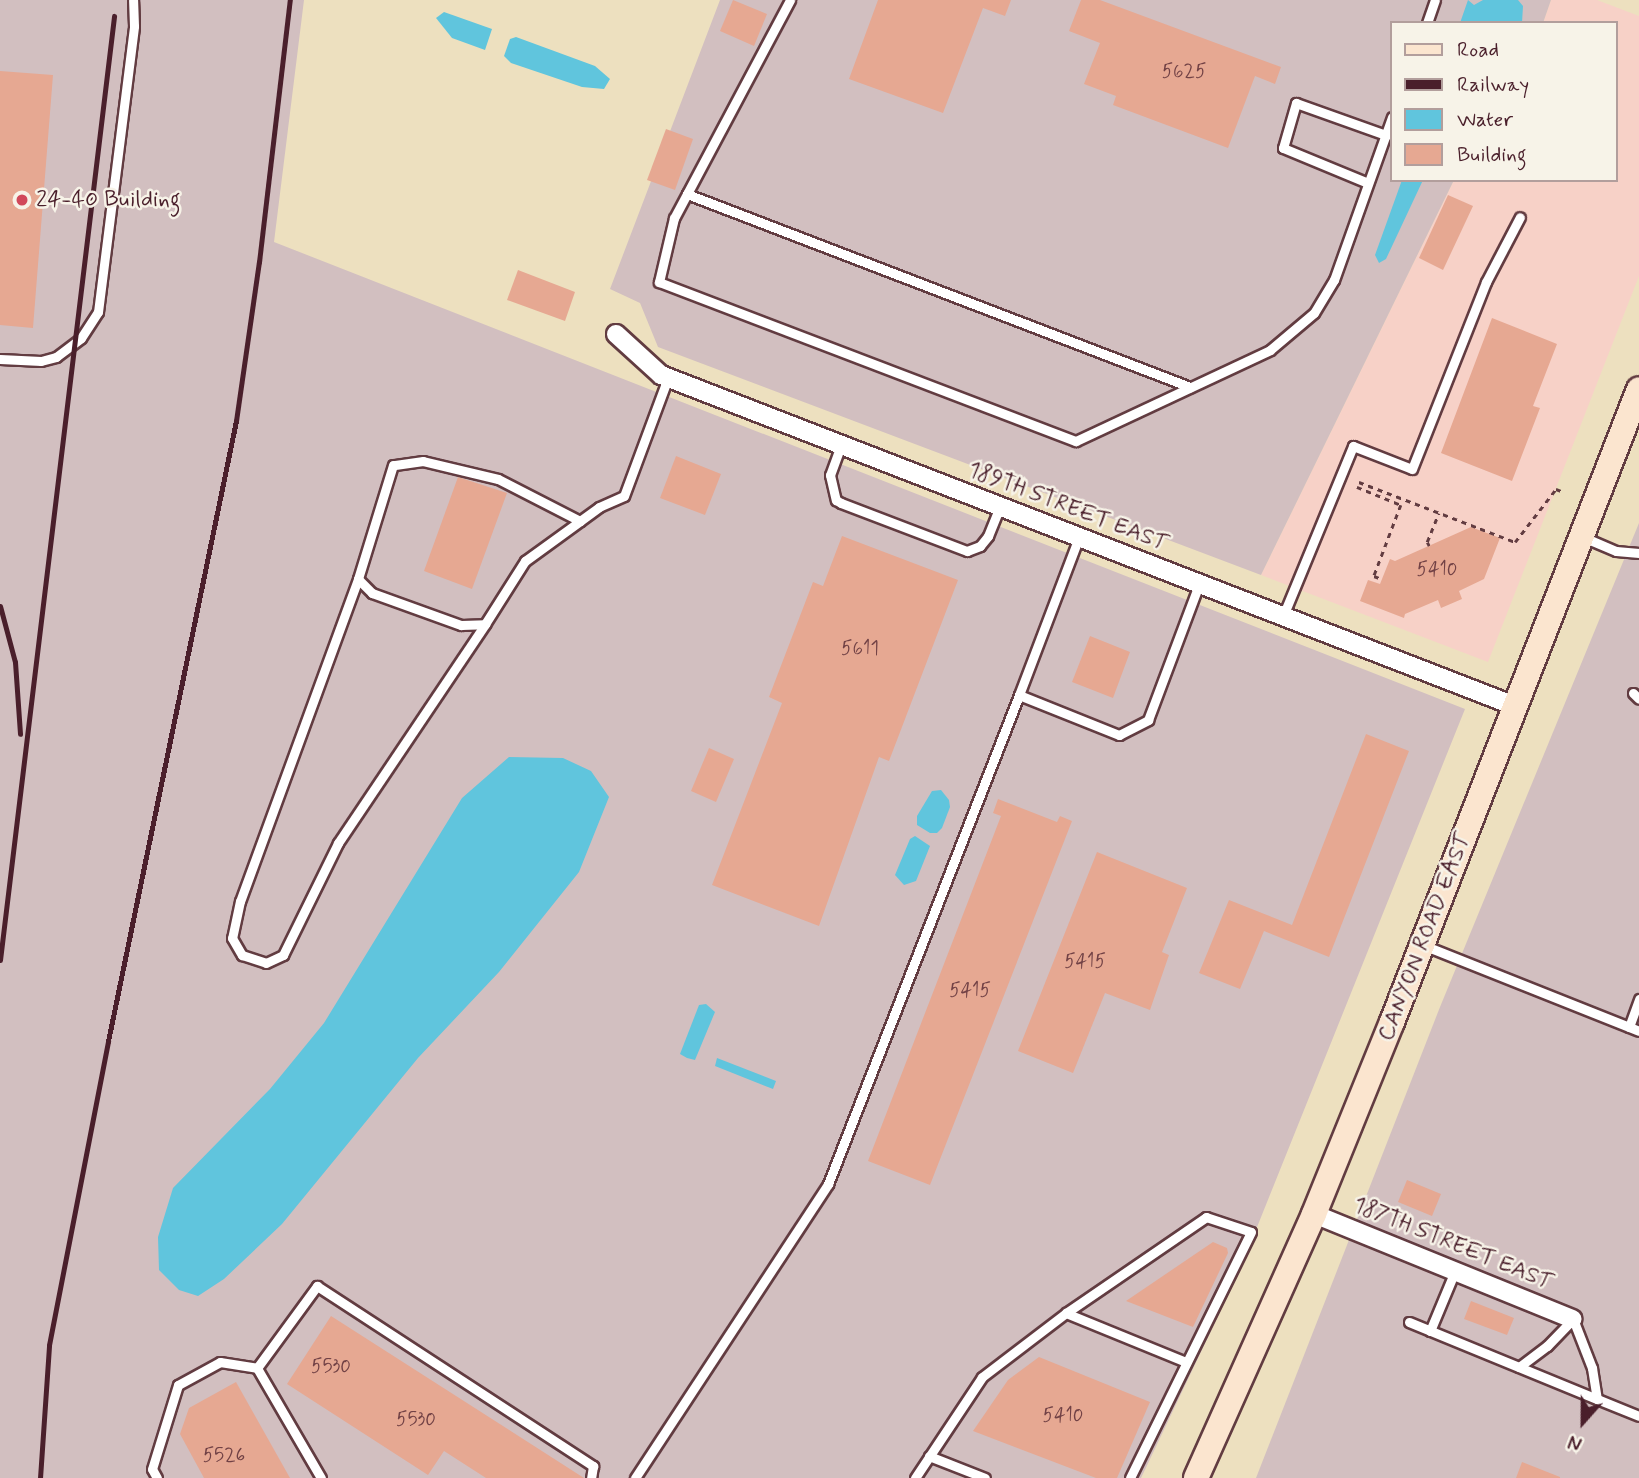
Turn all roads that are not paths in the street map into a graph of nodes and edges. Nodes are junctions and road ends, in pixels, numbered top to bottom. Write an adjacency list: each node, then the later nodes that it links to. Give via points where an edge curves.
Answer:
1 (133, 0): 11 (lane, via 133,38 97,312 81,338 56,357)
2 (790, 0): 8 (lane)
3 (1435, 0): 4 (lane)
4 (1428, 21)
5 (1390, 123): 6 (lane)
6 (1386, 135): 7 (lane); 7 (lane, via 1296,103 1283,148)
7 (1368, 183): 13 (lane, via 1334,279 1314,313 1270,350)
8 (687, 194): 13 (lane); 13 (lane, via 674,218 659,282 1076,441)
9 (1520, 217): 23 (lane, via 1486,282 1412,469 1353,446)
10 (616, 334): 12 (street, 189TH STREET EAST)
11 (0, 359)
12 (668, 378): 15 (street, 189TH STREET EAST); 17 (lane, via 624,496)
13 (1190, 387)
14 (1639, 389): 19 (main road, CANYON ROAD EAST)
15 (841, 445): 16 (street, 189TH STREET EAST); 16 (lane, via 830,475 836,500 841,503 967,551 988,536)
16 (1000, 507): 18 (street, 189TH STREET EAST)
17 (580, 521): 21 (lane, via 498,479 423,461 393,464); 24 (lane, via 525,561)
18 (1079, 537): 22 (street, 189TH STREET EAST); 25 (lane)
19 (1581, 537): 20 (lane, via 1616,551); 26 (main road, CANYON ROAD EAST)
20 (1639, 553)
21 (358, 579): 24 (lane, via 372,593 461,625); 24 (lane, via 240,901 232,938 242,955 266,963 282,955 338,843)
22 (1199, 584): 23 (street, 189TH STREET EAST); 25 (lane, via 1148,720 1119,735)
23 (1283, 616): 26 (street, 189TH STREET EAST)
24 (485, 624)
25 (1019, 695): 46 (lane, via 828,1184)
26 (1515, 706): 27 (main road, CANYON ROAD EAST)
27 (1423, 945): 29 (lane); 31 (main road, CANYON ROAD EAST)
28 (1639, 999): 29 (lane)
29 (1629, 1027): 30 (lane)
30 (1639, 1031)
31 (1314, 1214): 32 (street, 187TH STREET EAST); 50 (main road, CANYON ROAD EAST)
32 (1455, 1271): 34 (street, 187TH STREET EAST); 36 (lane)
33 (1066, 1313): 37 (lane); 37 (lane, via 1206,1217 1251,1232); 42 (lane, via 982,1377)
34 (1573, 1319): 38 (lane); 40 (lane, via 1592,1368)
35 (1409, 1322): 36 (lane)
36 (1430, 1331): 38 (lane)
37 (1186, 1362): 49 (lane)
38 (1519, 1367): 40 (lane)
39 (257, 1368): 43 (lane, via 220,1362 178,1385 152,1469); 44 (lane); 45 (lane, via 317,1286 593,1466)
40 (1597, 1399): 41 (lane)
41 (1639, 1416)
42 (929, 1456): 47 (lane); 48 (lane)
43 (157, 1478)
44 (321, 1478)
45 (590, 1478)
46 (635, 1478)
47 (915, 1478)
48 (985, 1478)
49 (1129, 1478)
50 (1198, 1478)

